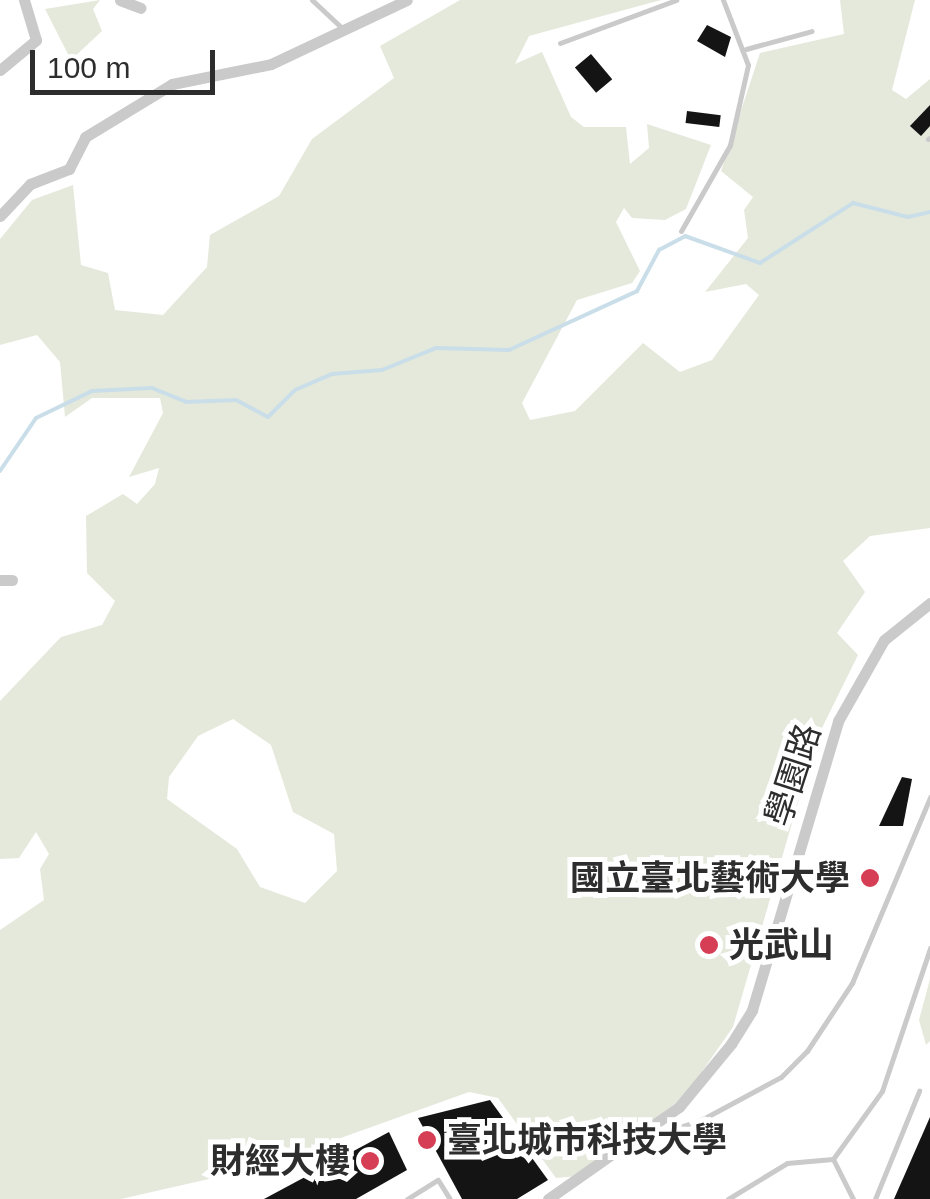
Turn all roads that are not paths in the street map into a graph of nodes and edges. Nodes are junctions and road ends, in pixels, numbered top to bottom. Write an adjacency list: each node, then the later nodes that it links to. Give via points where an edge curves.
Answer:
1 (24, 0): 12 (street, via 36,40)
2 (120, 0): 7 (street)
3 (312, 0): 9 (lane)
4 (407, 0): 9 (street)
5 (676, 0): 10 (lane)
6 (723, 0): 11 (lane)
7 (141, 8)
8 (812, 31): 11 (lane)
9 (347, 34): 13 (street, via 271,64 172,84 85,136 69,169 30,184)
10 (560, 42)
11 (746, 50): 14 (lane, via 730,145)
12 (0, 70)
13 (0, 216)
14 (681, 231)
15 (930, 603): 19 (street, 學園路, via 884,640 838,722 752,1010 708,1077)
16 (930, 797): 19 (lane, via 852,983 807,1050 781,1077 701,1120)
17 (930, 948): 20 (lane, via 882,1091)
18 (919, 1091): 26 (lane)
19 (628, 1142): 23 (street, 學園路)
20 (833, 1158): 24 (lane, via 787,1163); 25 (lane)
21 (407, 1199): 22 (lane, via 438,1180)
22 (450, 1199)
23 (548, 1199)
24 (728, 1199)
25 (853, 1199)
26 (875, 1199)

